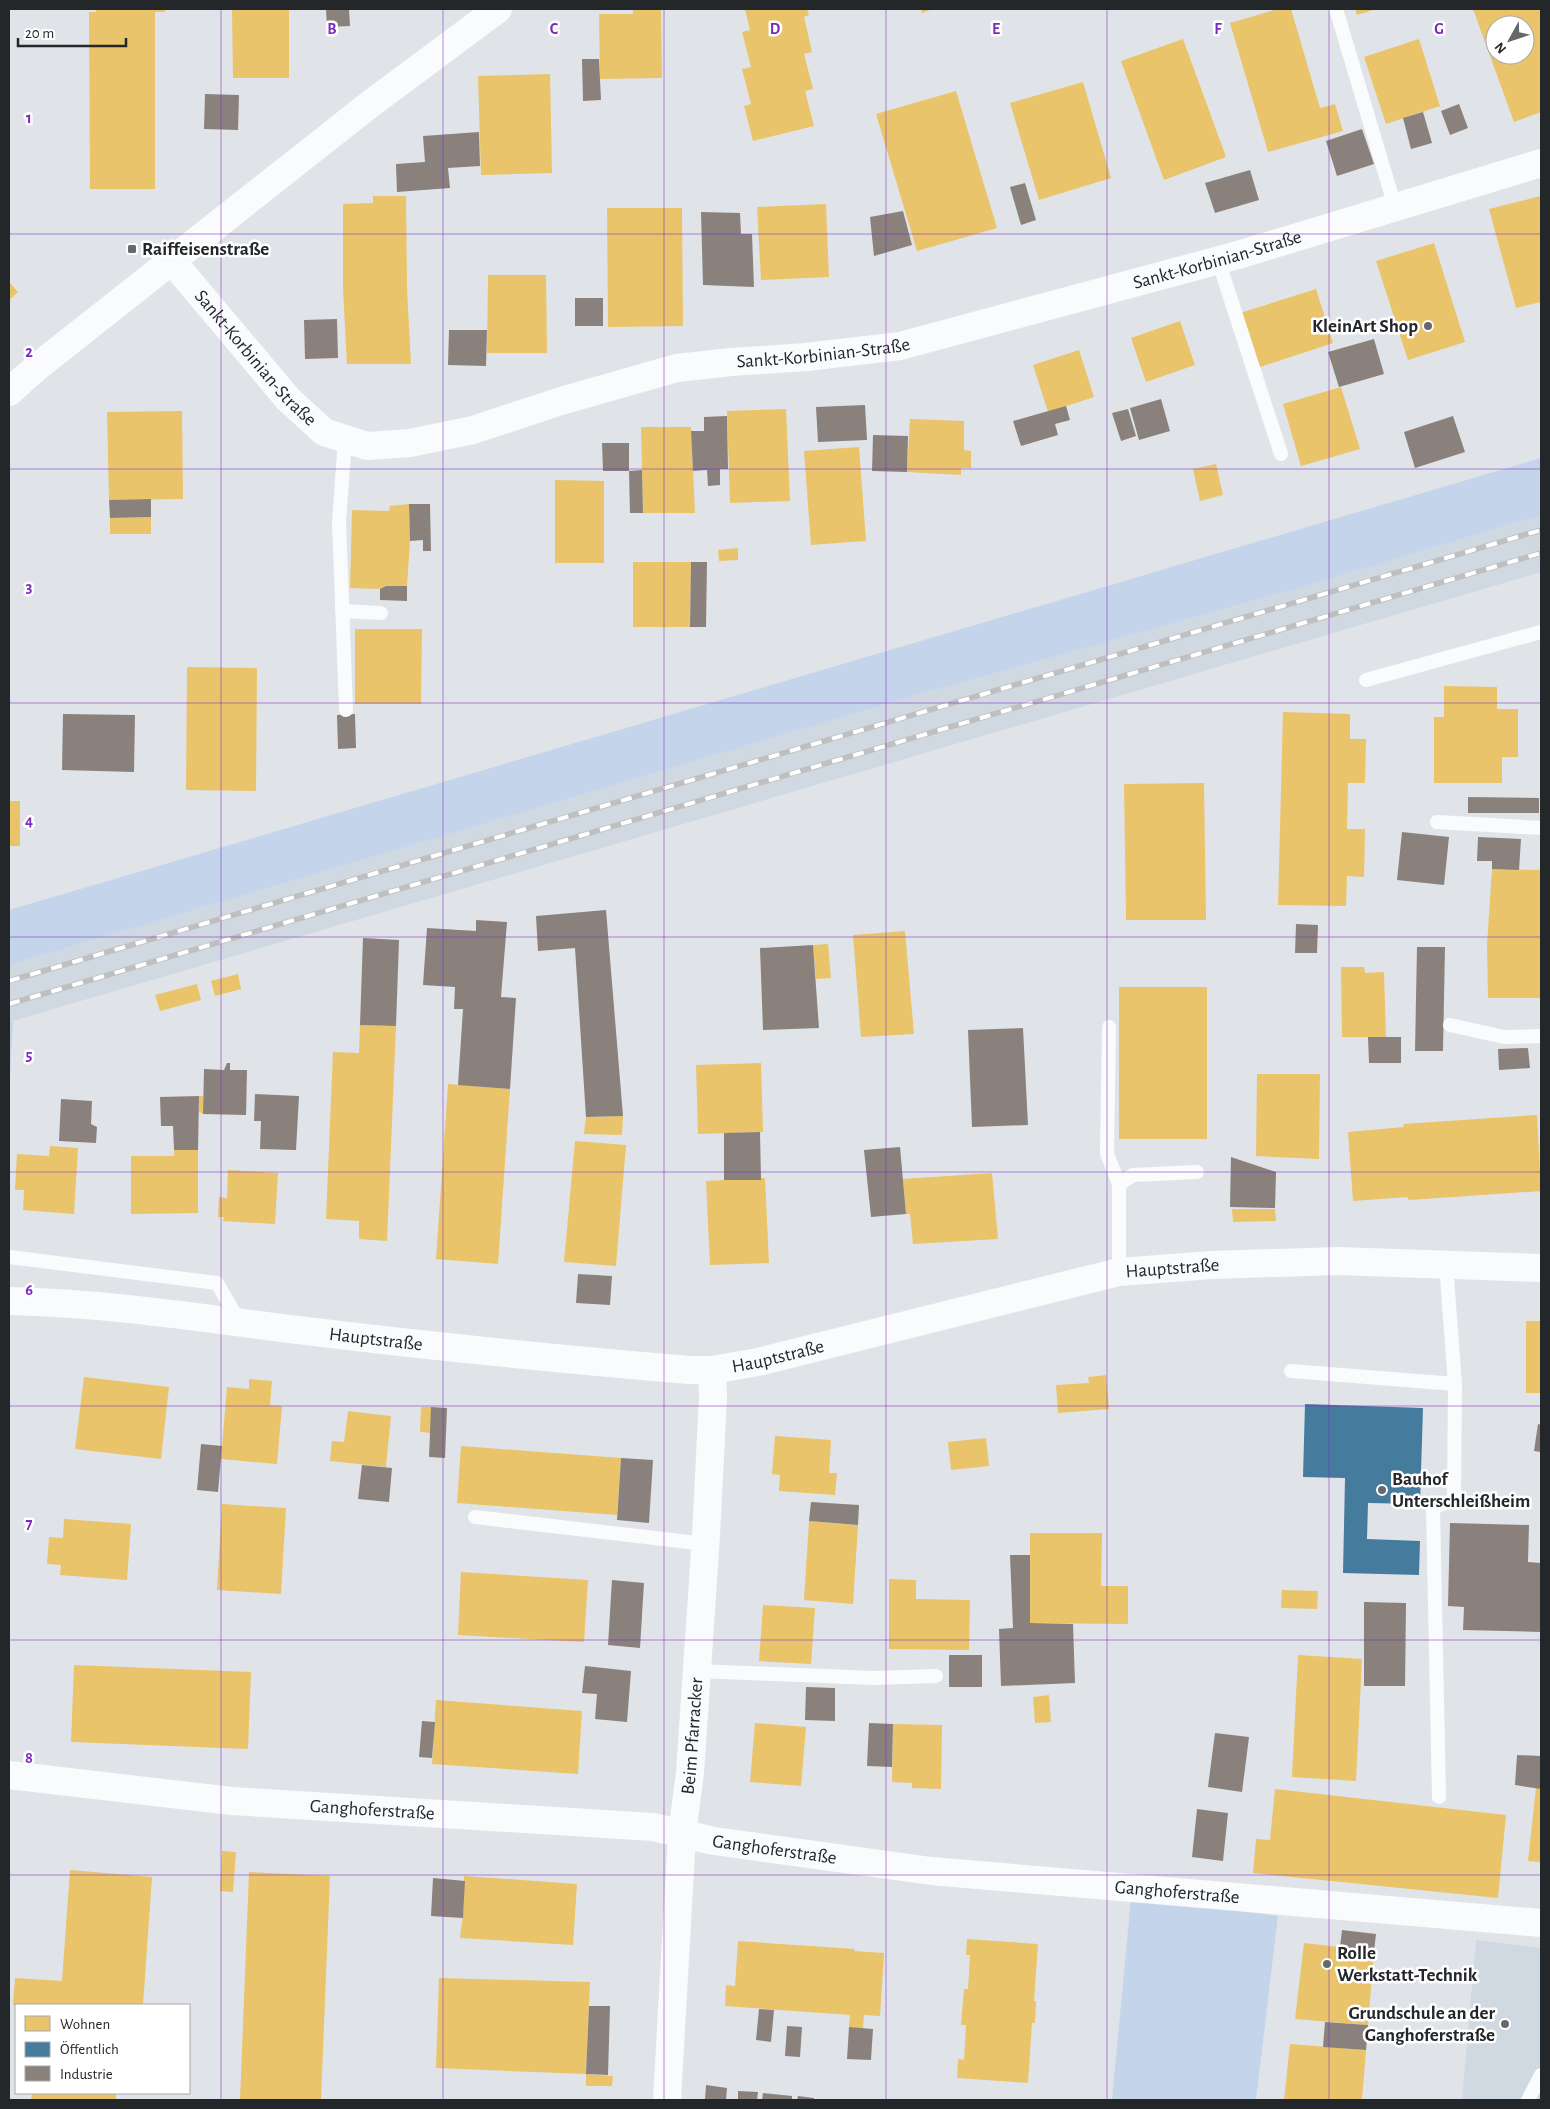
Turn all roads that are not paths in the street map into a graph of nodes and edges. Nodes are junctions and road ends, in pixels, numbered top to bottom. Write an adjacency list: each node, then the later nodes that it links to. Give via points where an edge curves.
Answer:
1 (498, 9): 6 (street, via 369,105)
2 (1336, 9): 4 (lane)
3 (1541, 163): 4 (street, Sankt-Korbinian-Straße)
4 (1395, 207): 5 (street, Sankt-Korbinian-Straße)
5 (1218, 260): 8 (street, Sankt-Korbinian-Straße, via 900,346 677,368 462,432 410,443 367,446); 9 (lane)
6 (172, 261): 7 (street); 8 (street, Sankt-Korbinian-Straße, via 288,399 324,432)
7 (9, 392)
8 (345, 439): 10 (lane, via 339,522)
9 (1281, 454)
10 (342, 611): 11 (lane); 14 (lane)
11 (381, 613)
12 (1541, 632): 13 (lane)
13 (1366, 680)
14 (346, 710)
15 (1437, 822): 16 (lane)
16 (1541, 828)
17 (1450, 1025): 19 (lane, via 1504,1038)
18 (1109, 1027): 21 (lane, via 1107,1154)
19 (1541, 1036)
20 (1197, 1172): 21 (lane, via 1133,1175)
21 (1120, 1184): 25 (lane)
22 (9, 1257): 27 (lane, via 217,1283)
23 (1446, 1265): 24 (street, Hauptstraße); 25 (street, Hauptstraße, via 1338,1261); 30 (lane)
24 (1541, 1268)
25 (1118, 1272): 28 (street, Hauptstraße, via 758,1362)
26 (9, 1301): 27 (street, Hauptstraße, via 58,1302)
27 (239, 1321): 28 (street, Hauptstraße, via 544,1358)
28 (712, 1370): 32 (street, Beim Pfarracker)
29 (1291, 1371): 30 (lane)
30 (1455, 1384): 36 (lane, via 1454,1500 1433,1507)
31 (475, 1517): 32 (lane)
32 (706, 1544): 33 (street, Beim Pfarracker)
33 (697, 1671): 34 (lane, via 873,1678); 37 (street, Beim Pfarracker)
34 (936, 1676)
35 (9, 1775): 37 (street, Ganghoferstraße, via 210,1799 653,1826)
36 (1439, 1798)
37 (682, 1834): 38 (street, Ganghoferstraße, via 931,1871); 40 (street, Beim Pfarracker)
38 (1541, 1924)
39 (1541, 2075): 41 (lane)
40 (667, 2100)
41 (1528, 2100)

